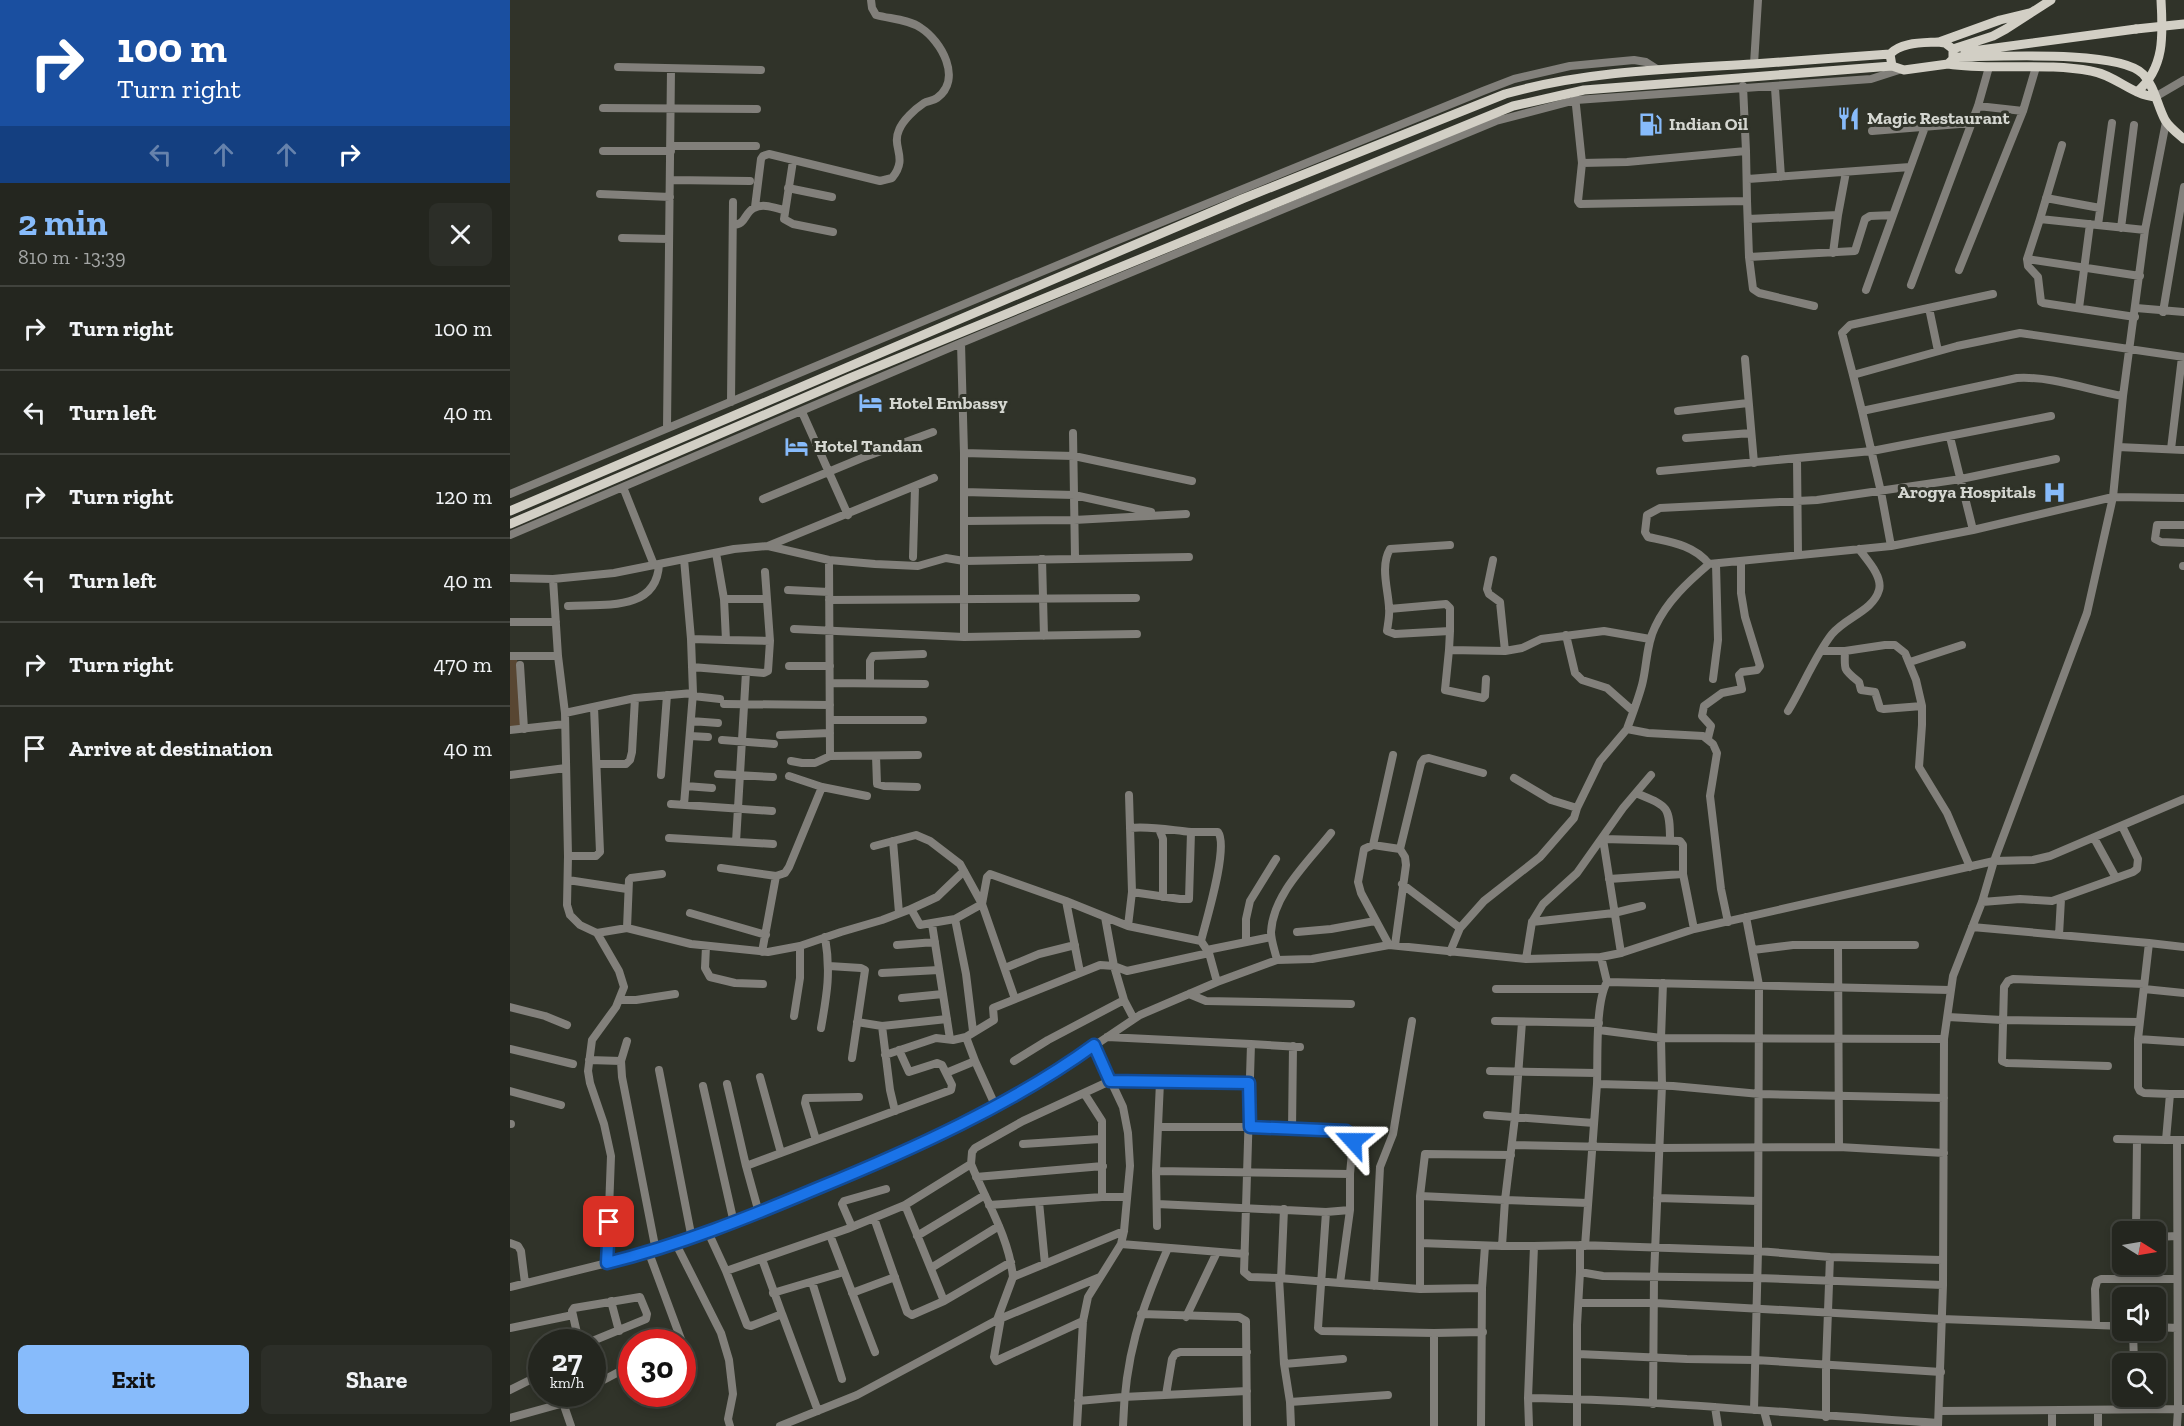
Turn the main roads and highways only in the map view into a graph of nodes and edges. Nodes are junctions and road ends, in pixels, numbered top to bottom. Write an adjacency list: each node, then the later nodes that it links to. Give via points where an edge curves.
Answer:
1 (2051, 0): 3 (main road)
2 (2161, 0): 9 (main road, via 2163,33 2157,66)
3 (2034, 12): 5 (main road); 7 (main road)
4 (2184, 24): 7 (main road, bridge)
5 (1938, 42): 6 (main road, via 1902,47); 7 (main road, via 1945,43)
6 (1890, 54): 8 (main road); 13 (main road, via 1657,69 1566,79 1505,94 1242,199)
7 (1952, 56): 8 (main road, via 1921,69); 9 (main road, via 2114,62 2137,69); 10 (main road, via 1989,67 2076,68 2105,74)
8 (1895, 68): 14 (main road, via 1742,78 1513,106 850,378)
9 (2149, 81): 10 (main road); 11 (main road)
10 (2137, 92): 11 (main road)
11 (2155, 97): 12 (main road, via 2166,122)
12 (2184, 140)
13 (510, 511)
14 (510, 524)

